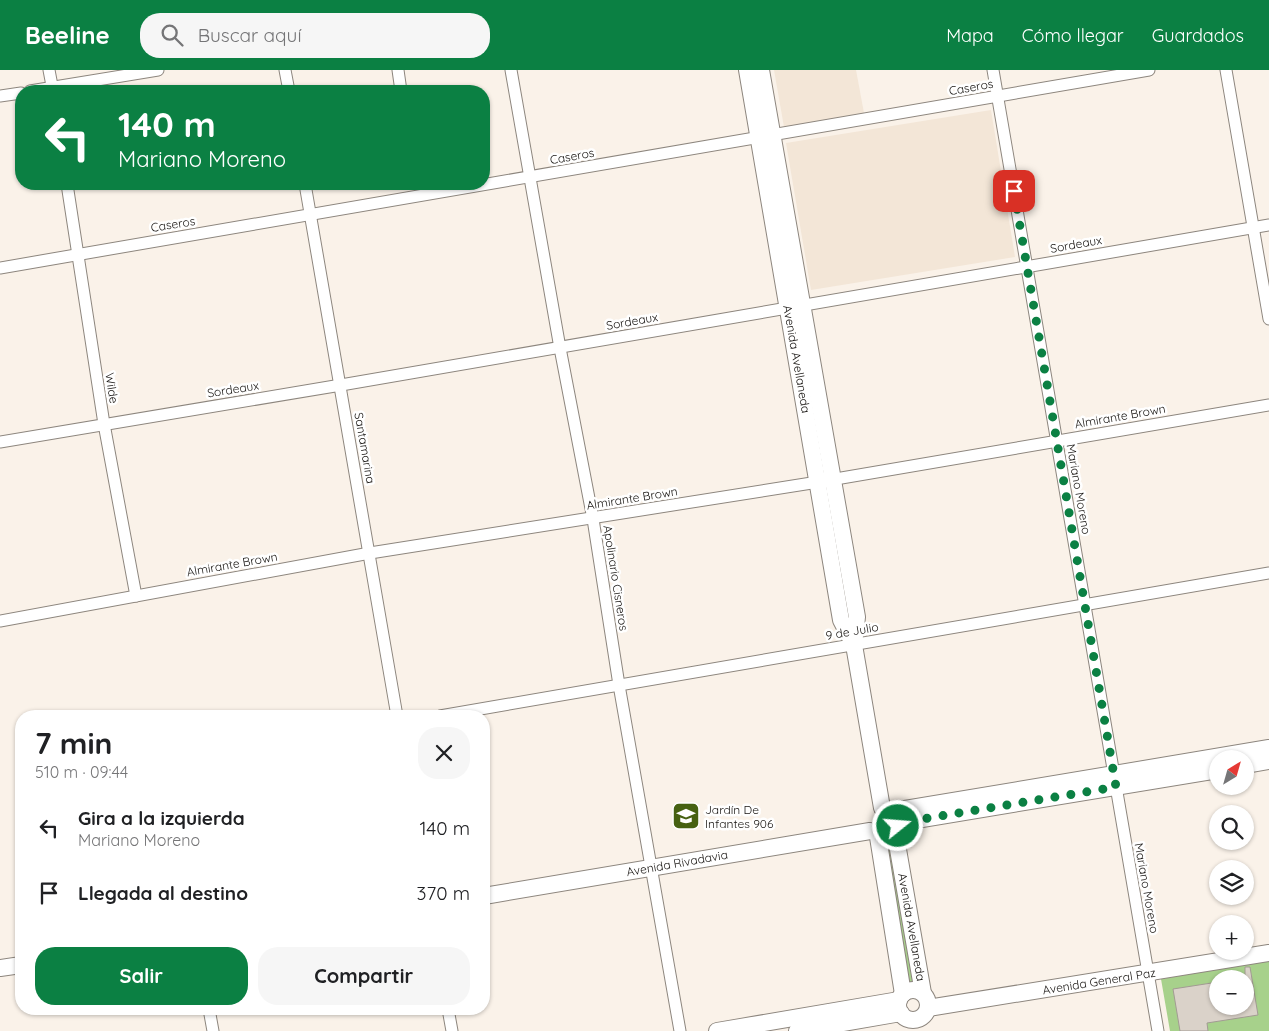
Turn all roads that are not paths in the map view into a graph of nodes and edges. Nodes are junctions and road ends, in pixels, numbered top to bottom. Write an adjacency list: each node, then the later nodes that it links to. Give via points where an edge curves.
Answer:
1 (49, 70): 11 (street)
2 (158, 70): 12 (street)
3 (285, 70): 13 (street)
4 (398, 70): 14 (street)
5 (511, 70): 19 (street, Apolinario Cisneros)
6 (747, 70): 18 (main road, Avenida Avellaneda)
7 (761, 70): 18 (main road, Avenida Avellaneda)
8 (993, 70): 17 (street, Mariano Moreno)
9 (1149, 70): 17 (street, Caseros)
10 (1226, 70): 28 (street)
11 (51, 85)
12 (74, 85)
13 (288, 85)
14 (401, 85)
15 (15, 94): 16 (street)
16 (0, 96)
17 (997, 96): 18 (street, Caseros); 30 (street, Mariano Moreno)
18 (766, 136): 19 (street, Caseros); 32 (main road, Avenida Avellaneda)
19 (530, 177): 20 (street, Caseros); 34 (street, Apolinario Cisneros)
20 (490, 184)
21 (68, 190): 29 (street, Wilde)
22 (306, 190): 26 (street, Santamarina)
23 (418, 190): 25 (street)
24 (455, 190): 25 (street, Caseros)
25 (420, 196): 26 (street, Caseros)
26 (310, 215): 29 (street, Caseros); 35 (street, Santamarina)
27 (1269, 225): 28 (street, Sordeaux)
28 (1253, 228): 30 (street, Sordeaux); 33 (street)
29 (78, 254): 31 (street, Caseros); 37 (street, Wilde)
30 (1026, 267): 32 (street, Sordeaux); 38 (street, Mariano Moreno)
31 (0, 268)
32 (795, 307): 34 (street, Sordeaux); 40 (main road, Avenida Avellaneda)
33 (1269, 319)
34 (560, 348): 35 (street, Sordeaux); 41 (street, Apolinario Cisneros)
35 (341, 385): 37 (street, Sordeaux); 42 (street, Santamarina)
36 (1269, 404): 38 (street, Almirante Brown)
37 (104, 424): 39 (street, Sordeaux); 44 (street, Wilde)
38 (1056, 441): 40 (street, Almirante Brown); 45 (street, Mariano Moreno)
39 (0, 442)
40 (825, 481): 41 (street, Almirante Brown); 47 (main road, Avenida Avellaneda, via 857,617)
41 (593, 519): 42 (street, Almirante Brown); 48 (street, Apolinario Cisneros)
42 (370, 553): 44 (street, Almirante Brown); 49 (street, Santamarina)
43 (1269, 573): 45 (street, 9 de Julio)
44 (136, 596): 46 (street, Almirante Brown)
45 (1084, 605): 47 (street, 9 de Julio); 55 (street, Mariano Moreno)
46 (0, 621)
47 (854, 644): 48 (street, 9 de Julio); 56 (main road, Avenida Avellaneda)
48 (619, 685): 50 (street, 9 de Julio); 58 (street, Apolinario Cisneros)
49 (396, 710)
50 (475, 710)
51 (1269, 748): 55 (main road)
52 (1269, 761): 53 (main road)
53 (1254, 764)
54 (1209, 771): 55 (main road)
55 (1115, 781): 56 (main road); 67 (street, Mariano Moreno)
56 (892, 818): 57 (main road, Avenida Rivadavia, via 889,837); 57 (main road, via 873,812); 70 (main road, Avenida Avellaneda)
57 (872, 830): 58 (main road, Avenida Rivadavia); 71 (main road, Avenida Avellaneda)
58 (650, 863): 59 (main road, Avenida Rivadavia); 60 (main road, Avenida Rivadavia); 78 (street, Apolinario Cisneros)
59 (490, 885)
60 (490, 895)
61 (1269, 944): 62 (main road)
62 (1254, 946)
63 (1269, 953): 67 (main road, Avenida General Paz)
64 (1209, 954): 67 (main road, Avenida General Paz)
65 (15, 966): 66 (main road)
66 (0, 968)
67 (1147, 968): 70 (main road, Avenida General Paz); 82 (street, Mariano Moreno)
68 (15, 977): 69 (main road)
69 (0, 979)
70 (926, 1003): 71 (main road, via 918,1019); 71 (main road, via 912,990); 81 (main road, Avenida Avellaneda)
71 (904, 1011): 74 (main road)
72 (210, 1015): 76 (street)
73 (449, 1015): 77 (street)
74 (841, 1017): 75 (main road); 80 (main road)
75 (762, 1027): 79 (main road)
76 (213, 1031)
77 (452, 1031)
78 (680, 1031)
79 (717, 1031)
80 (797, 1031)
81 (929, 1031)
82 (1158, 1031)

